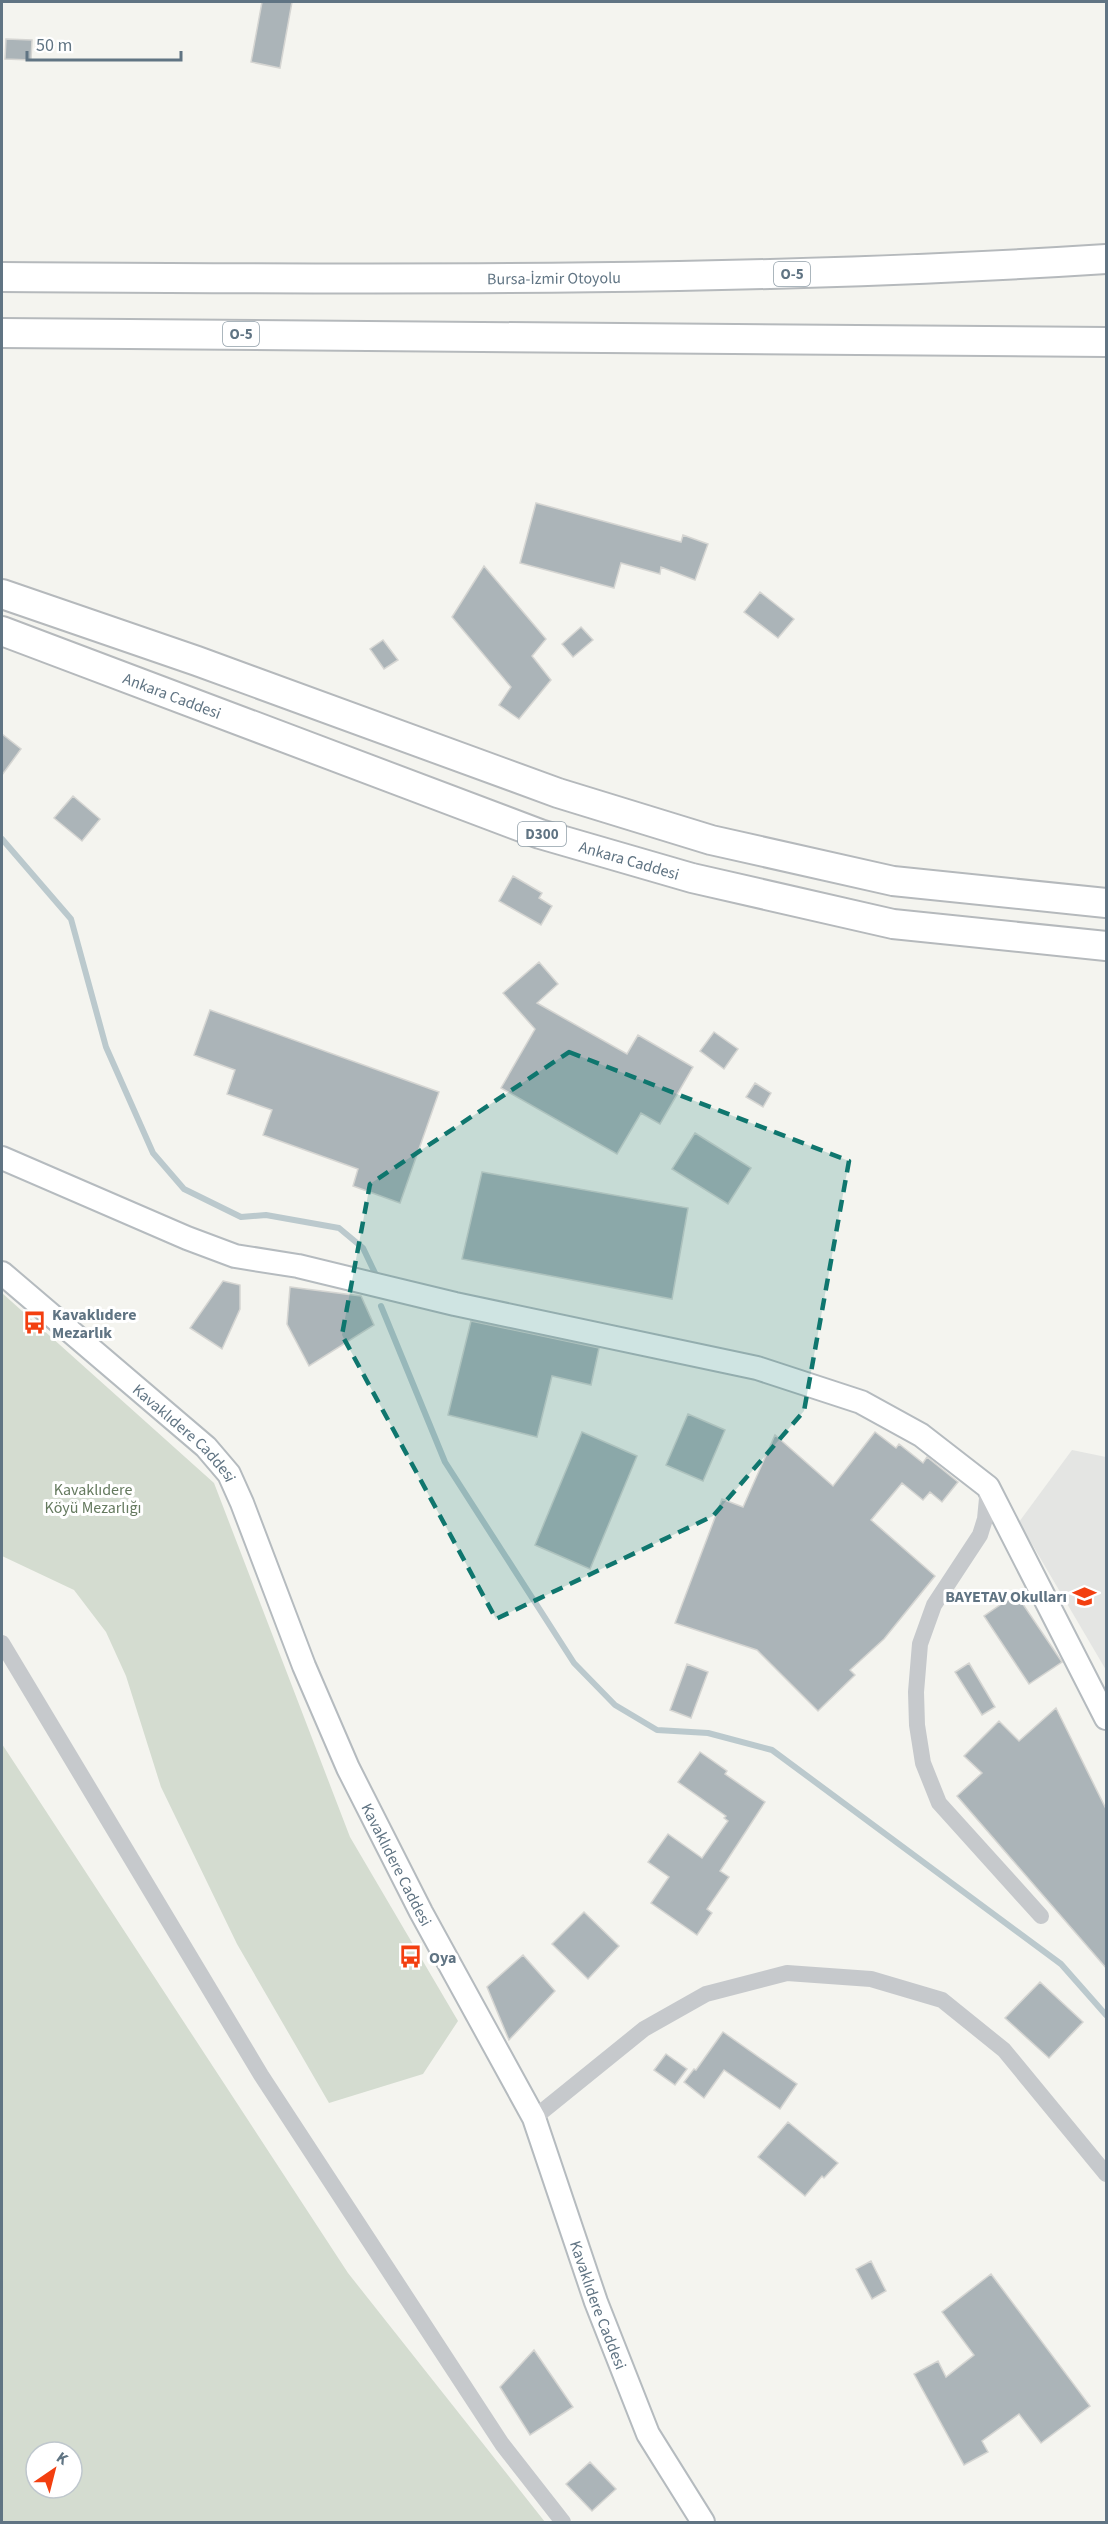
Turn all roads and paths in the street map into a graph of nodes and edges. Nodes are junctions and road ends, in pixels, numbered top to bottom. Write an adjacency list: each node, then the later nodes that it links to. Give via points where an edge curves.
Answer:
1 (1107, 259): 2 (highway, Bursa-İzmir Otoyolu / O-5, via 758,275 500,279)
2 (2, 277)
3 (2, 333): 4 (highway, O-5)
4 (1107, 342)
5 (2, 594): 7 (highway, via 558,793 711,840 893,881)
6 (2, 631): 8 (highway, Ankara Caddesi / D300, via 540,834 692,878 893,924)
7 (1107, 903)
8 (1107, 946)
9 (2, 1158): 11 (street, via 235,1256 298,1266 455,1304 757,1368 861,1402 921,1435)
10 (2, 1273): 15 (street, Kavaklıdere Caddesi, via 206,1447 229,1474 348,1768 421,1912)
11 (988, 1487): 13 (street); 14 (street, via 980,1534 934,1605 920,1644 917,1725 923,1763 939,1803)
12 (2, 1644): 17 (street, via 261,2075 502,2444)
13 (1107, 1718)
14 (1041, 1916)
15 (534, 2118): 16 (street, via 644,2029 706,1994 787,1972 871,1979 942,2000 1004,2050); 18 (street, Kavaklıdere Caddesi, via 596,2302 648,2434)
16 (1107, 2174)
17 (563, 2523)
18 (703, 2523)

